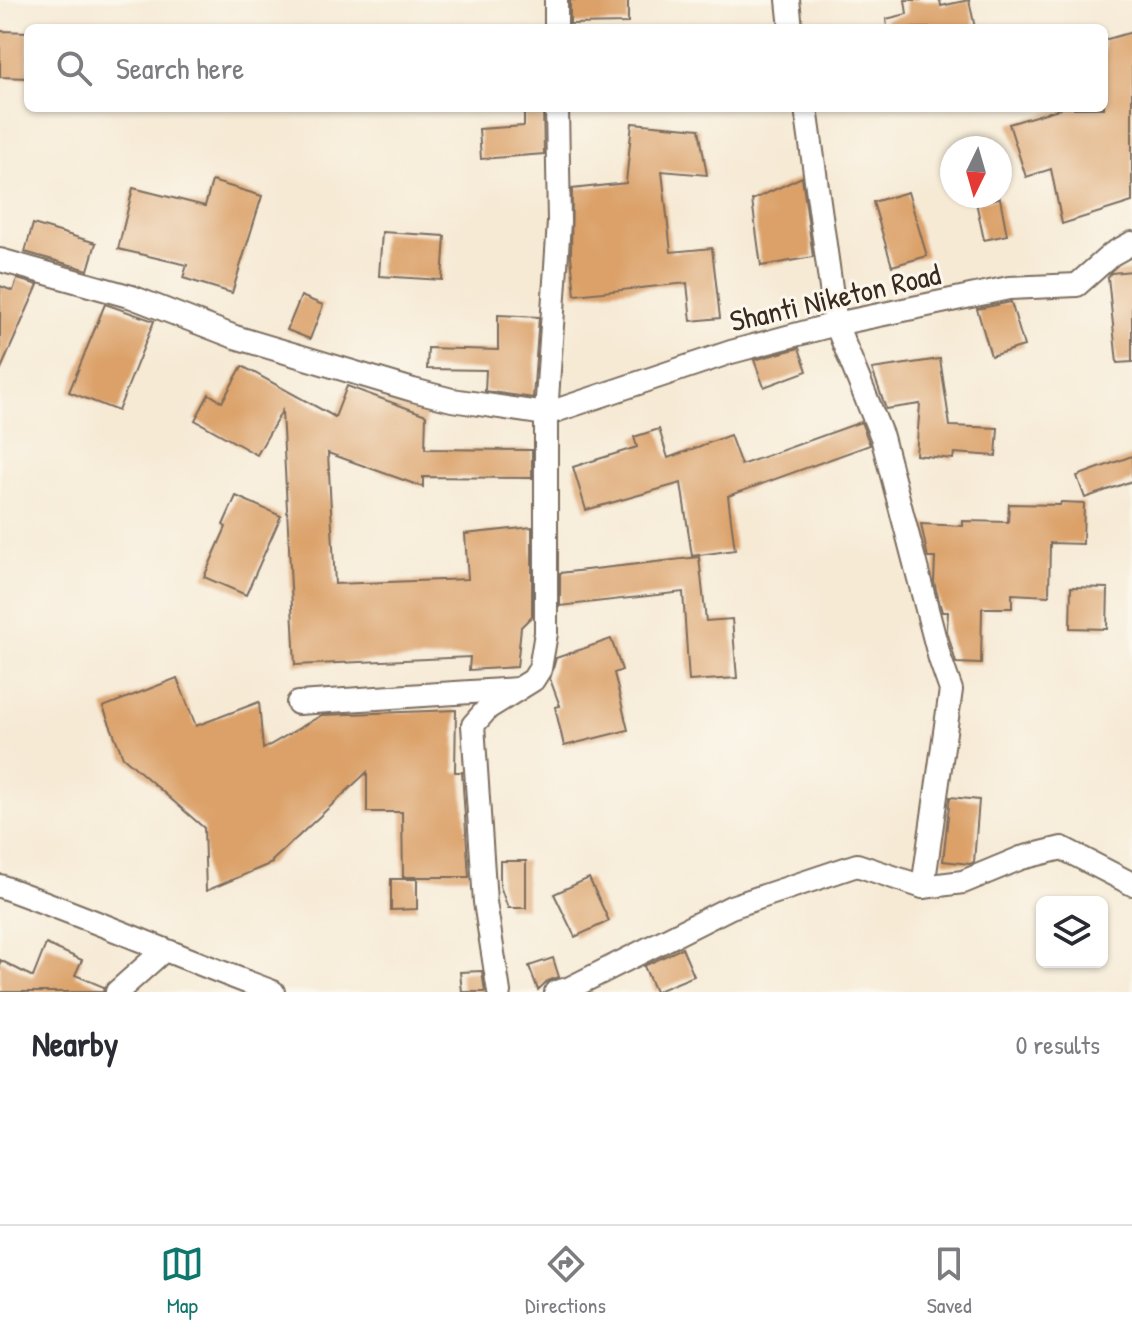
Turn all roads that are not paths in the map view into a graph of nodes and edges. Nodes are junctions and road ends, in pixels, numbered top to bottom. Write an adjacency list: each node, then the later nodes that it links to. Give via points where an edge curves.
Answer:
1 (556, 0): 3 (street)
2 (788, 0): 4 (street)
3 (556, 24)
4 (791, 24)
5 (557, 112): 10 (street, via 559,222)
6 (807, 112): 9 (street)
7 (1132, 243): 9 (street, Shanti Niketon Road, via 1077,285 1009,288)
8 (0, 260): 10 (street, via 132,297 235,337 413,390)
9 (836, 324): 10 (street, Shanti Niketon Road, via 731,352); 15 (street, via 882,437 951,690)
10 (546, 414): 11 (street, via 546,633 540,669)
11 (523, 689): 12 (street); 19 (street, via 488,708 473,725 485,902)
12 (298, 703)
13 (1132, 884): 15 (street, via 1062,848 963,882)
14 (0, 886): 16 (street)
15 (923, 887): 20 (street, via 857,865 731,907)
16 (163, 951): 17 (street); 18 (street)
17 (117, 992)
18 (273, 992)
19 (499, 992)
20 (556, 992)

